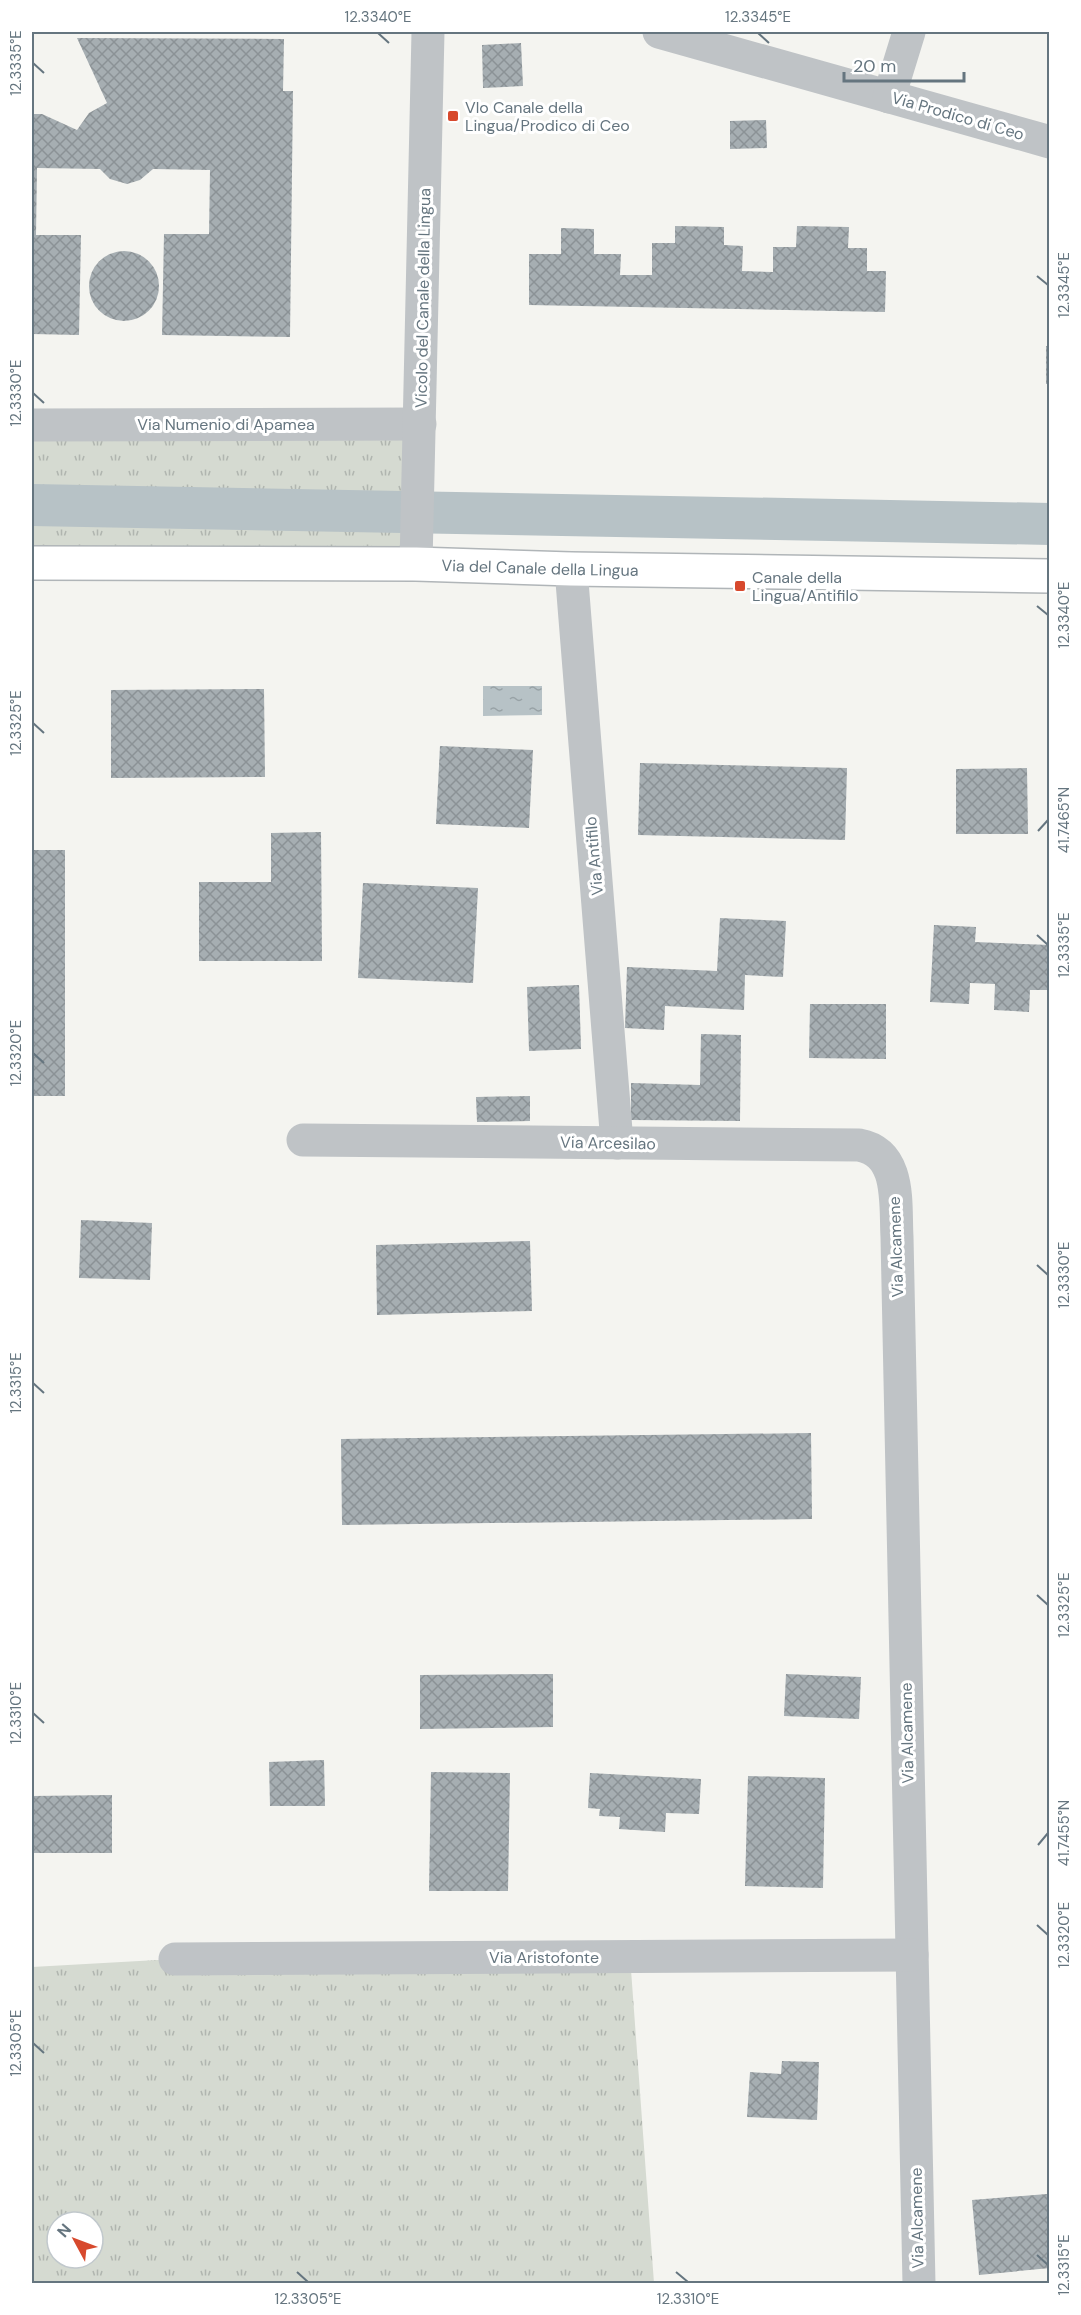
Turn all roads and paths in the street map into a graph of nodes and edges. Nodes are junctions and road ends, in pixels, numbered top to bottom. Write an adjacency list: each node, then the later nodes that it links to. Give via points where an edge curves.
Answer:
1 (428, 32): 6 (street, Vicolo del Canale della Lingua)
2 (659, 32): 4 (street, Via Prodico di Ceo)
3 (909, 32): 4 (street)
4 (889, 97): 5 (street, Via Prodico di Ceo)
5 (1050, 142)
6 (420, 424): 7 (street, Via Numenio di Apamea); 8 (street, Vicolo del Canale della Lingua)
7 (32, 425)
8 (416, 553): 9 (street, Via del Canale della Lingua); 10 (street, Via del Canale della Lingua)
9 (32, 563)
10 (571, 569): 11 (street, Via del Canale della Lingua); 13 (street, Via Antifilo)
11 (1050, 576)
12 (303, 1140): 13 (street, Via Arcesilao)
13 (617, 1143): 14 (street, Via Arcesilao, via 859,1145 883,1156)
14 (894, 1182): 15 (street, Via Alcamene)
15 (912, 1955): 16 (street, Via Aristofonte); 17 (street, Via Alcamene)
16 (175, 1959)
17 (919, 2283)

